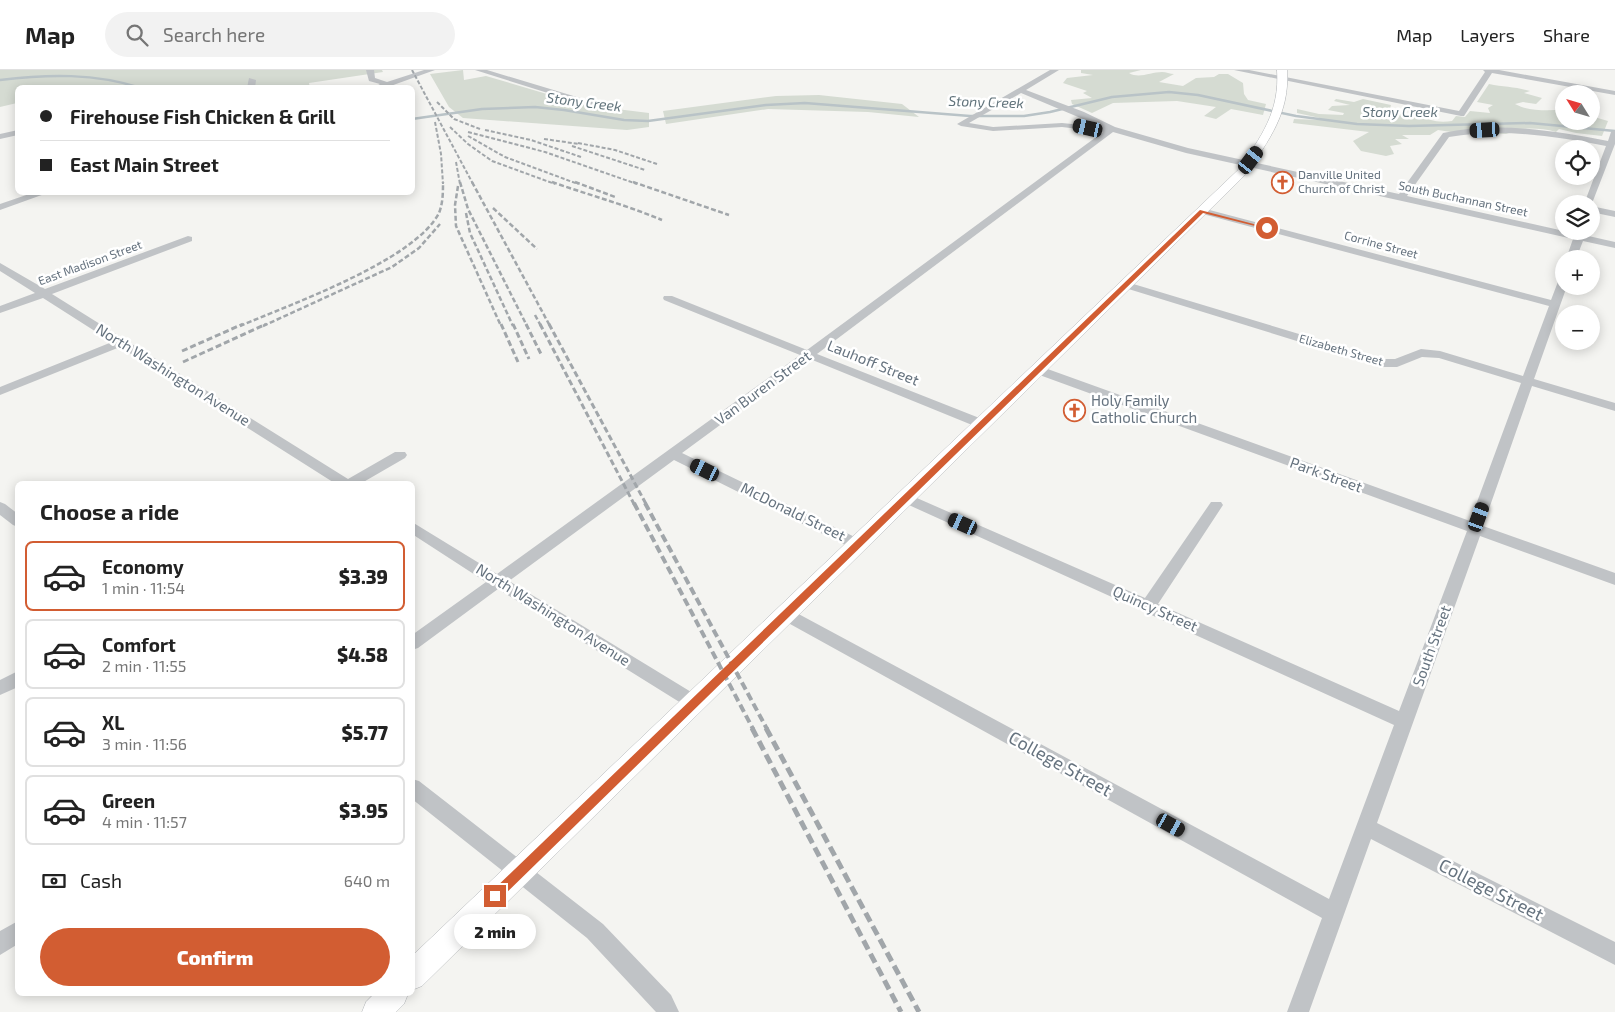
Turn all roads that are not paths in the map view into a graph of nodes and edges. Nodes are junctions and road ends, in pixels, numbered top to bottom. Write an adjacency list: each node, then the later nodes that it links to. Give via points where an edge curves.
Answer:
1 (370, 70): 8 (street, via 372,79)
2 (430, 70): 8 (street)
3 (479, 70): 11 (street, via 589,103)
4 (1055, 70): 9 (street)
5 (1238, 70): 7 (street)
6 (1489, 70): 7 (street, via 1460,114); 10 (street)
7 (1283, 74): 16 (main road, via 1276,118)
8 (386, 84)
9 (1020, 90): 12 (street); 12 (street, via 965,122 993,129 1062,125)
10 (1615, 93)
11 (603, 104)
12 (1112, 129): 16 (street, South Buchannan Street); 36 (street, Van Buren Street)
13 (15, 133): 14 (street)
14 (0, 137)
15 (1613, 137): 18 (street); 19 (street, via 1518,130 1446,135)
16 (1248, 164): 19 (street, South Buchannan Street); 21 (main road)
17 (37, 195): 20 (street)
18 (1592, 195)
19 (1402, 198): 24 (street, South Buchannan Street)
20 (0, 207)
21 (1202, 211): 29 (main road); 33 (street, Corrine Street)
22 (1600, 211): 23 (street)
23 (1615, 214)
24 (1555, 229)
25 (188, 240): 30 (street, East Madison Street)
26 (1599, 240): 27 (street, South Buchannan Street)
27 (1615, 245)
28 (0, 266): 30 (street, North Washington Avenue)
29 (1126, 285): 37 (main road); 38 (street, Elizabeth Street, via 1381,363 1397,363 1421,353 1440,355)
30 (44, 293): 34 (street, East Madison Street); 35 (street, North Washington Avenue)
31 (1558, 295): 33 (street, South Street)
32 (668, 298): 36 (street, Lauhoff Street)
33 (1554, 304): 38 (street, South Street)
34 (0, 310)
35 (121, 342): 39 (street); 44 (street, North Washington Avenue)
36 (809, 354): 41 (street, Lauhoff Street); 43 (street, Van Buren Street)
37 (1038, 370): 41 (main road); 50 (street, Park Street)
38 (1528, 381): 40 (street, Elizabeth Street); 50 (street, South Street)
39 (0, 391)
40 (1615, 407)
41 (982, 424): 46 (main road)
42 (400, 454): 45 (street)
43 (673, 454): 52 (street, McDonald Street); 54 (street, Van Buren Street)
44 (343, 481)
45 (353, 481)
46 (905, 498): 52 (main road); 55 (street, Quincy Street)
47 (1216, 505): 55 (street)
48 (0, 507): 49 (street)
49 (15, 520)
50 (1475, 528): 53 (street, Park Street); 61 (street, South Street)
51 (415, 529): 54 (street, North Washington Avenue)
52 (858, 545): 56 (main road)
53 (1615, 579)
54 (498, 582): 57 (street, Van Buren Street); 60 (street, North Washington Avenue)
55 (1148, 606): 61 (street, Quincy Street)
56 (787, 615): 60 (main road); 65 (street, College Street)
57 (415, 642)
58 (15, 680): 59 (street)
59 (0, 688)
60 (695, 702): 64 (main road)
61 (1404, 721): 63 (street, South Street)
62 (415, 789): 64 (street)
63 (1366, 827): 65 (street, South Street); 68 (street, College Street)
64 (519, 873): 69 (main road); 72 (street, via 595,931)
65 (1333, 913): 73 (street, South Street)
66 (15, 933): 67 (street)
67 (0, 944)
68 (1615, 954)
69 (415, 973)
70 (392, 996): 71 (main road)
71 (376, 1012)
72 (668, 1012)
73 (1298, 1012)

